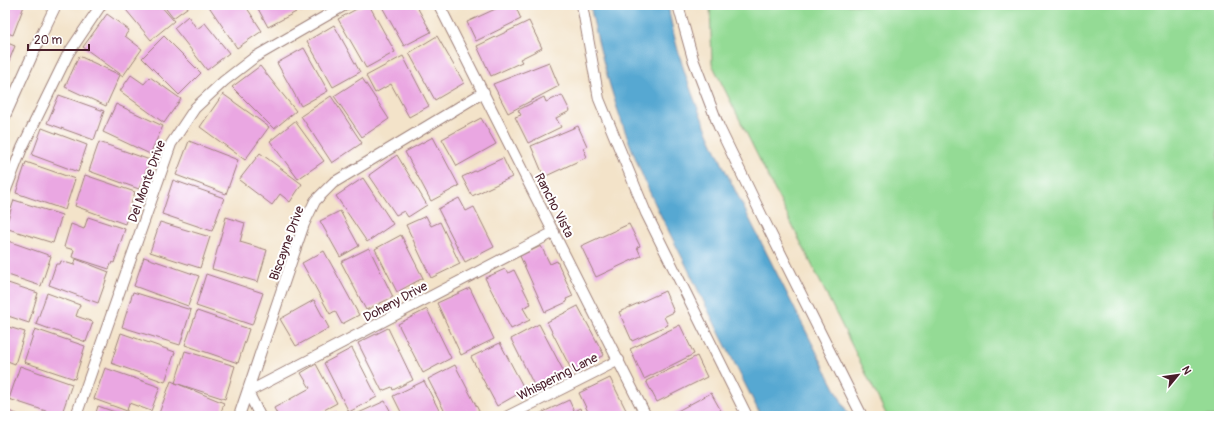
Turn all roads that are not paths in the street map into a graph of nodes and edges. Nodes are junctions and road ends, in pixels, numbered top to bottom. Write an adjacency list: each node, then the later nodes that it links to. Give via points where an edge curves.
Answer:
1 (56, 5): 8 (lane)
2 (101, 5): 9 (lane, via 68,54 22,148)
3 (345, 5): 13 (lane, Del Monte Drive, via 256,58 224,81 195,108 171,144)
4 (439, 5): 7 (lane, Rancho Vista)
5 (582, 5): 18 (lane, via 599,99 646,213)
6 (678, 5): 19 (lane, via 693,59 719,127)
7 (484, 92): 10 (lane, Rancho Vista); 12 (lane, Biscayne Drive, via 333,184 315,201 304,224)
8 (5, 116)
9 (5, 192)
10 (554, 232): 11 (lane, Rancho Vista); 12 (lane, Doheny Drive)
11 (619, 360): 16 (lane, Whispering Lane); 17 (lane, Rancho Vista)
12 (248, 392): 14 (lane, Biscayne Drive); 15 (lane)
13 (76, 416)
14 (239, 416)
15 (260, 416)
16 (508, 416)
17 (646, 416)
18 (748, 416)
19 (862, 416)

